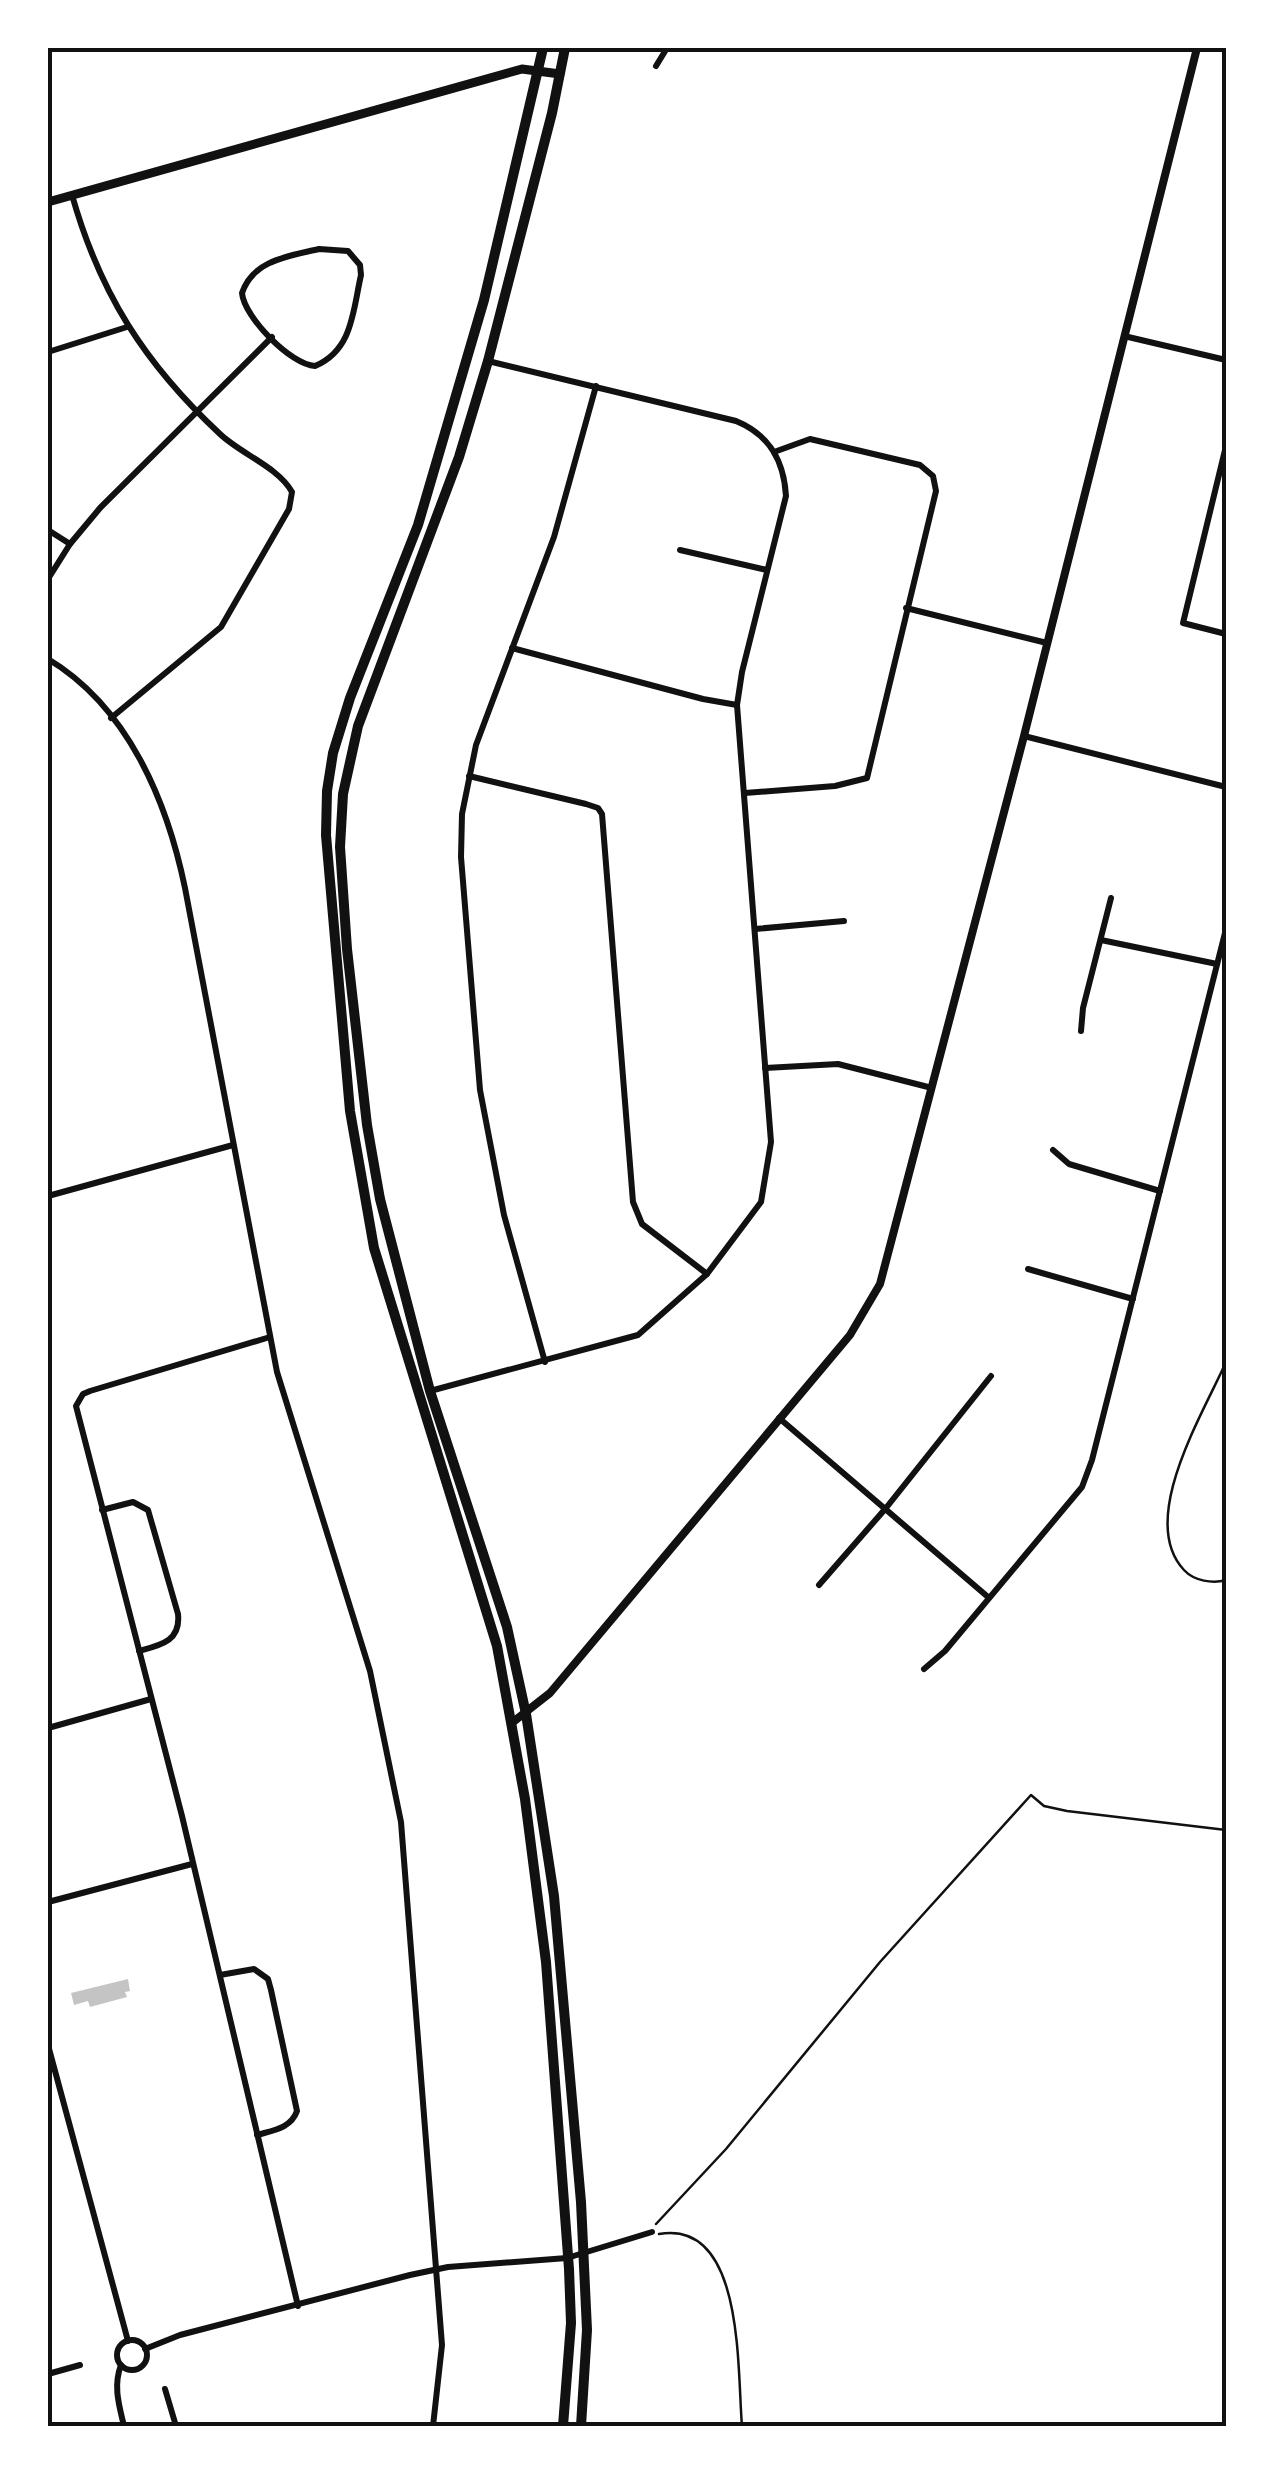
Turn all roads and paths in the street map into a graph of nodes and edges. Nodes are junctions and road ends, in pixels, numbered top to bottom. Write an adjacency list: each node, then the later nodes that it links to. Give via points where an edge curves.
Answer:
1 (543, 48): 6 (highway)
2 (565, 48): 7 (highway)
3 (667, 48): 5 (street)
4 (1197, 48): 11 (street)
5 (656, 66)
6 (539, 71): 7 (main road); 8 (main road, via 522,70); 67 (highway, via 484,300 418,524 341,724 326,834 350,1110 371,1233 486,1608)
7 (560, 74): 15 (highway)
8 (72, 195): 9 (main road); 10 (street)
9 (48, 202)
10 (127, 328): 13 (street); 17 (street)
11 (1124, 336): 14 (street); 27 (street)
12 (272, 338): 12 (street, via 244,307 249,280 270,261 319,249 356,256 360,274 349,333 339,349 322,364 306,366); 17 (street)
13 (48, 352)
14 (1226, 360)
15 (488, 361): 16 (street); 56 (highway, via 441,510 358,726 340,847 367,1125 392,1254)
16 (596, 386): 19 (street, via 736,421); 28 (street, via 554,536)
17 (197, 411): 21 (street); 31 (street, via 287,484 292,501 221,626)
18 (1226, 446): 26 (street, via 1183,623)
19 (774, 452): 23 (street, via 786,496); 25 (street, via 817,440 929,470 936,491)
20 (48, 530): 21 (street)
21 (70, 544): 24 (street)
22 (680, 550): 23 (street)
23 (767, 570): 30 (street)
24 (48, 579)
25 (906, 608): 27 (street); 35 (street, via 867,778)
26 (1226, 634)
27 (1047, 643): 32 (street)
28 (512, 648): 30 (street); 33 (street)
29 (48, 659): 31 (street)
30 (738, 704): 35 (street)
31 (111, 718): 45 (street, via 144,766 169,821)
32 (1024, 736): 34 (street); 44 (street)
33 (469, 776): 50 (street, via 586,804 602,814 632,1202 642,1224); 53 (street, via 461,857 480,1090 504,1214)
34 (1226, 787)
35 (745, 793): 38 (street)
36 (1111, 898): 40 (street)
37 (844, 921): 38 (street)
38 (756, 929): 43 (street)
39 (1226, 929): 41 (street)
40 (1100, 940): 41 (street); 42 (street)
41 (1218, 964): 47 (street)
42 (1081, 1032)
43 (765, 1068): 44 (street, via 838,1064); 50 (street, via 771,1142 760,1202)
44 (933, 1088): 57 (street, via 880,1284 850,1336)
45 (233, 1144): 48 (street); 52 (street)
46 (1053, 1150): 47 (street, via 1069,1164)
47 (1160, 1191): 51 (street)
48 (48, 1196)
49 (1028, 1270): 51 (street)
50 (707, 1274): 53 (street, via 638,1335)
51 (1133, 1299): 62 (street, via 1082,1487)
52 (270, 1336): 59 (street, via 83,1394 77,1415); 78 (street, via 284,1401 370,1671 402,1822)
53 (545, 1362): 56 (street)
54 (1226, 1362): 60 (path, via 1168,1497 1170,1554 1188,1575 1216,1584)
55 (991, 1376): 58 (street)
56 (430, 1390): 66 (highway, via 507,1626)
57 (780, 1418): 58 (street); 66 (street)
58 (886, 1508): 61 (street); 62 (street)
59 (102, 1510): 63 (street); 63 (street, via 132,1502 148,1510 168,1578 176,1634)
60 (1226, 1580)
61 (818, 1585)
62 (988, 1597): 64 (street)
63 (139, 1651): 65 (street)
64 (924, 1669)
65 (152, 1699): 68 (street); 70 (street)
66 (526, 1714): 67 (street); 76 (highway, via 557,1924)
67 (513, 1722): 77 (highway, via 546,1962)
68 (48, 1728)
69 (1226, 1830): 75 (path, via 1066,1810 1031,1795)
70 (192, 1864): 71 (street); 72 (street)
71 (48, 1902)
72 (220, 1975): 74 (street); 74 (street, via 254,1969 271,1990 297,2111 286,2126)
73 (48, 2045): 80 (street)
74 (257, 2135): 79 (street)
75 (652, 2232): 76 (street); 91 (path, via 693,2235 725,2278)
76 (584, 2254): 77 (street); 90 (highway)
77 (567, 2258): 78 (street); 89 (highway, via 571,2322)
78 (437, 2270): 79 (street); 88 (street, via 442,2367)
79 (298, 2306): 81 (street)
80 (128, 2341): 81 (street); 83 (street, via 118,2351)
81 (145, 2349): 83 (street, via 142,2366)
82 (80, 2365): 84 (street)
83 (121, 2365): 86 (street, via 117,2389)
84 (48, 2374)
85 (166, 2389): 87 (street)
86 (124, 2426)
87 (176, 2426)
88 (433, 2426)
89 (563, 2426)
90 (581, 2426)
91 (742, 2426)

